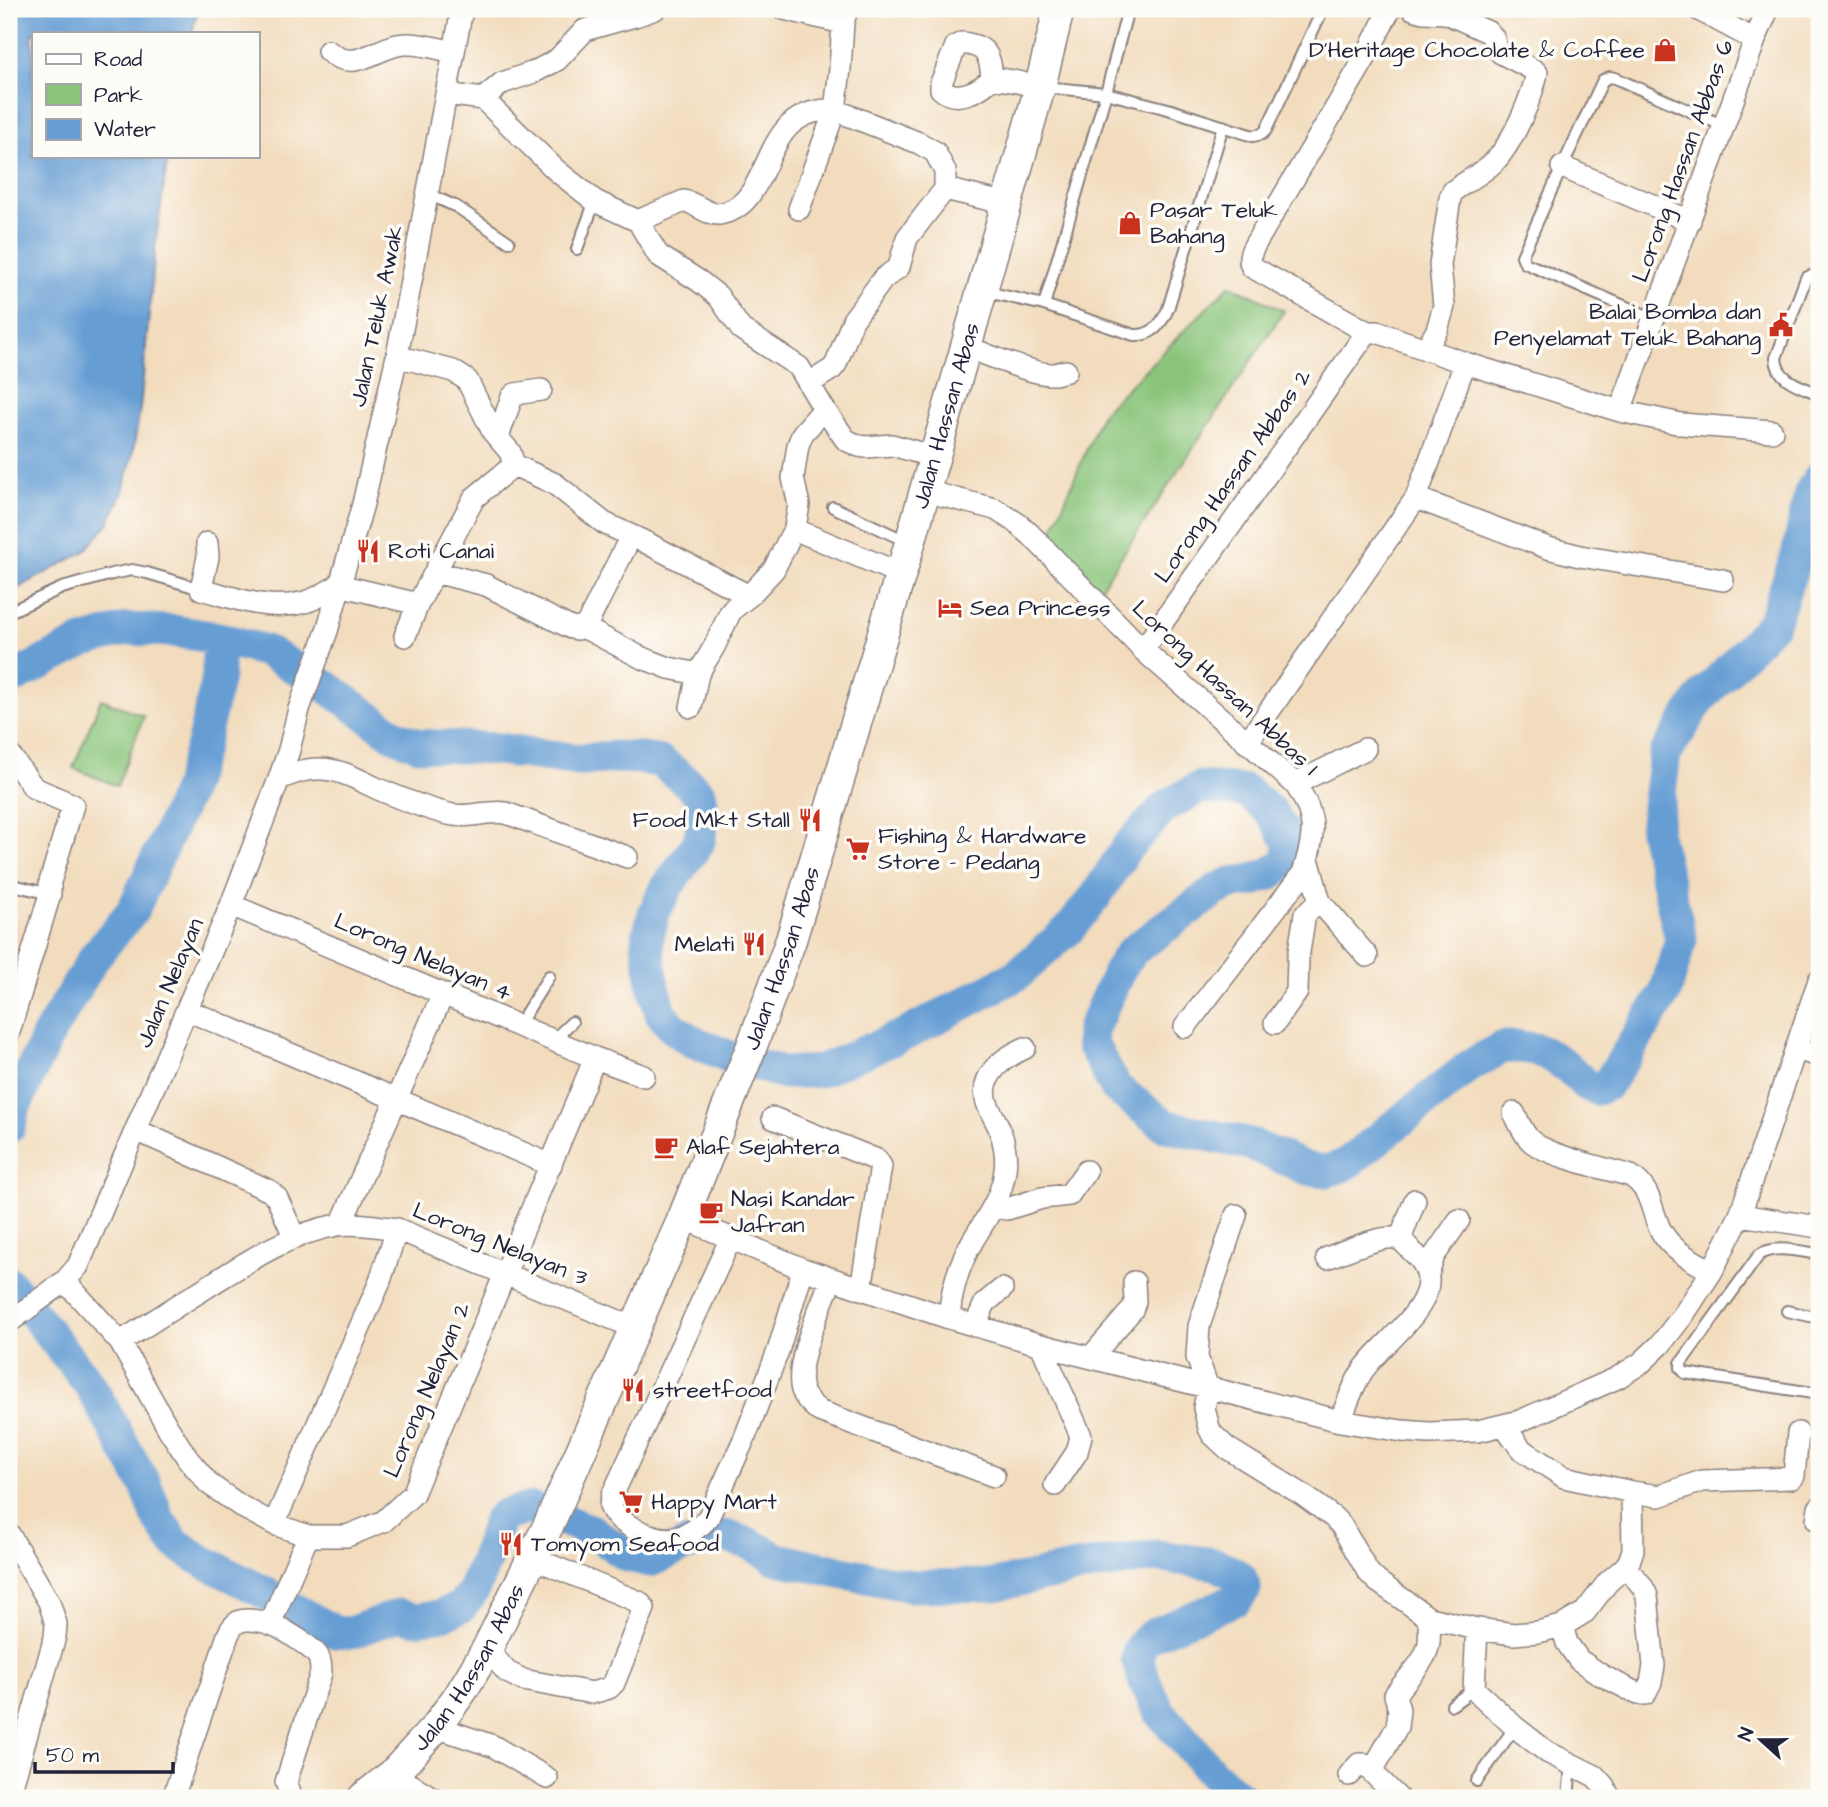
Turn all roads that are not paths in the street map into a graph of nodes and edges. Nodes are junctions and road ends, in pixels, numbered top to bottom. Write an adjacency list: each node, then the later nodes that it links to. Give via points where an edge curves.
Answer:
1 (462, 9): 14 (street, Jalan Teluk Awak)
2 (784, 9): 11 (street)
3 (1059, 9): 16 (main road, Jalan Hassan Abas)
4 (1128, 9): 17 (lane)
5 (1323, 9): 21 (lane, via 1266,130 1253,136)
6 (1390, 9): 37 (street, via 1250,259 1256,271)
7 (1413, 9): 39 (street, via 1447,13 1488,32 1499,50 1537,73 1517,129 1499,156 1450,198 1440,265 1444,306)
8 (1697, 9): 12 (street)
9 (1769, 9): 12 (street, Lorong Hassan Abbas 6)
10 (650, 10): 19 (street, via 585,30 557,60 502,83)
11 (845, 16): 20 (street)
12 (1755, 40): 22 (street, Lorong Hassan Abbas 6)
13 (328, 51): 14 (street, via 344,61 406,44)
14 (454, 52): 18 (street, Jalan Teluk Awak)
15 (992, 78): 16 (street)
16 (1040, 87): 17 (lane); 27 (main road, Jalan Hassan Abas)
17 (1106, 93): 21 (lane); 35 (lane)
18 (446, 94): 19 (street); 25 (street, Jalan Teluk Awak)
19 (482, 99): 26 (street)
20 (835, 110): 24 (street, via 935,152 946,171); 28 (street); 29 (street, via 806,114 786,127 757,181 736,208 714,214 684,201)
21 (1223, 126): 35 (lane, via 1163,322 1144,336 1134,335)
22 (1724, 126): 23 (lane, via 1607,78); 30 (street, Lorong Hassan Abbas 6)
23 (1562, 167): 30 (street); 36 (lane, via 1523,261)
24 (945, 189): 27 (street); 43 (street, via 907,238 899,267 883,279 853,320 836,364)
25 (428, 194): 31 (lane, via 457,207); 40 (street, Jalan Teluk Awak)
26 (595, 201): 29 (street); 32 (lane)
27 (1007, 204): 34 (main road, Jalan Hassan Abas)
28 (799, 209)
29 (638, 221): 43 (street, via 658,255 718,296 741,329 794,363)
30 (1690, 221): 36 (street, Lorong Hassan Abbas 6)
31 (509, 242)
32 (577, 249)
33 (1819, 278): 45 (lane, via 1806,278 1776,358 1784,378)
34 (982, 291): 35 (lane); 38 (main road, Jalan Hassan Abas)
35 (1044, 305)
36 (1654, 319): 47 (street, Lorong Hassan Abbas 6)
37 (1367, 332): 39 (street); 70 (street, Lorong Hassan Abbas 2)
38 (965, 346): 42 (street, via 1042,372); 50 (main road, Jalan Hassan Abas)
39 (1426, 349): 41 (street)
40 (397, 356): 49 (street, via 467,380); 62 (street, Jalan Teluk Awak)
41 (1465, 363): 47 (street); 53 (street)
42 (1066, 371)
43 (810, 383): 46 (street)
44 (541, 390): 49 (street, via 512,397)
45 (1819, 394)
46 (824, 409): 50 (street, via 853,444 892,445); 55 (street, via 798,444 793,478 799,505)
47 (1620, 411): 48 (street, via 1681,424)
48 (1772, 431)
49 (498, 437): 51 (street)
50 (934, 457): 52 (main road, Jalan Hassan Abas)
51 (514, 465): 56 (street, via 555,484 604,523); 59 (street, via 474,498)
52 (925, 491): 58 (main road, Jalan Hassan Abas); 70 (street, Lorong Hassan Abbas 1, via 995,509 1017,523)
53 (1416, 498): 61 (street, via 1548,548); 73 (street)
54 (833, 507): 58 (lane)
55 (794, 533): 60 (street); 64 (street, via 774,569)
56 (645, 535): 64 (street); 67 (street)
57 (207, 543): 63 (street)
58 (910, 543): 60 (main road, Jalan Hassan Abas)
59 (435, 572): 65 (street); 67 (street, via 486,585 571,628)
60 (901, 573): 110 (main road, Jalan Hassan Abas, via 791,940)
61 (1723, 580)
62 (340, 585): 63 (street, via 307,602 275,606); 65 (street); 68 (street, Jalan Teluk Awak)
63 (201, 589): 66 (lane, via 132,570 62,588)
64 (749, 596): 71 (street, via 730,613)
65 (418, 604): 69 (street)
66 (9, 612)
67 (583, 627): 71 (street, via 640,657)
68 (327, 631): 76 (street, Jalan Nelayan)
69 (405, 636)
70 (1143, 650): 73 (street, Lorong Hassan Abbas 1)
71 (698, 674): 72 (street)
72 (691, 707)
73 (1247, 743): 77 (street, Lorong Hassan Abbas 1)
74 (1365, 749): 77 (street)
75 (9, 754): 81 (street, via 34,788 73,805)
76 (279, 779): 78 (street, via 298,771 343,773 440,811 467,816 506,813); 83 (street, Jalan Nelayan)
77 (1295, 784): 79 (street, Lorong Hassan Abbas 1, via 1307,801 1311,818)
78 (627, 857)
79 (1308, 859): 82 (street); 92 (street, Lorong Hassan Abbas 1, via 1298,880)
80 (9, 884): 81 (lane)
81 (50, 894): 93 (street)
82 (1320, 902): 84 (street); 90 (street, via 1305,914 1297,992)
83 (231, 905): 87 (street, Lorong Nelayan 4); 88 (street, Jalan Nelayan)
84 (1367, 956)
85 (549, 976): 91 (lane)
86 (1819, 980): 96 (street)
87 (443, 994): 91 (street, Lorong Nelayan 4); 100 (street)
88 (187, 1010): 100 (street); 103 (street, Jalan Nelayan)
89 (572, 1022): 94 (lane)
90 (1275, 1023)
91 (518, 1026): 94 (street, Lorong Nelayan 4)
92 (1185, 1027)
93 (9, 1032)
94 (553, 1040): 98 (street, Lorong Nelayan 4)
95 (1025, 1048): 107 (street, via 999,1062 985,1093 1001,1131 1006,1165)
96 (1796, 1049): 97 (street); 109 (street)
97 (1819, 1056)
98 (595, 1058): 99 (street, Lorong Nelayan 4); 104 (street, Lorong Nelayan 2)
99 (644, 1076)
100 (397, 1100): 104 (street); 112 (street)
101 (1514, 1113): 121 (street, via 1535,1145 1639,1181 1661,1231 1692,1261)
102 (773, 1118): 127 (street, via 880,1163)
103 (136, 1130): 115 (street, via 270,1191); 126 (street, Jalan Nelayan, via 78,1266)
104 (551, 1165): 122 (street, Lorong Nelayan 2)
105 (1086, 1171): 107 (street, via 1069,1195 1007,1209)
106 (1415, 1200): 117 (street)
107 (994, 1207): 130 (street, via 959,1271)
108 (1236, 1215): 138 (street, via 1199,1326 1198,1357)
109 (1740, 1215): 113 (street); 121 (street)
110 (683, 1218): 116 (street); 134 (main road, Jalan Hassan Abas)
111 (1459, 1220): 123 (street, via 1434,1256)
112 (341, 1224): 114 (street, Lorong Nelayan 3); 115 (street, Lorong Nelayan 3)
113 (1819, 1227)
114 (397, 1229): 122 (street, Lorong Nelayan 3); 146 (street, via 379,1284)
115 (295, 1238): 135 (street, Lorong Nelayan 3, via 247,1261)
116 (731, 1238): 120 (street); 120 (street, via 612,1496 610,1506 617,1518 644,1533 675,1538 708,1518 778,1351)
117 (1400, 1240): 119 (street, via 1386,1238); 123 (street, via 1422,1261)
118 (1819, 1254): 139 (lane, via 1773,1249 1759,1255 1681,1363 1685,1373)
119 (1327, 1258)
120 (803, 1269): 124 (street)
121 (1712, 1271): 141 (street, via 1684,1314 1641,1363)
122 (505, 1274): 134 (street, Lorong Nelayan 3); 148 (street, Lorong Nelayan 2, via 413,1494 384,1521 347,1536)
123 (1428, 1274): 140 (street, via 1422,1302 1362,1372)
124 (831, 1280): 127 (street); 143 (street, via 802,1362 800,1377 809,1402 819,1411)
125 (1135, 1282): 137 (street, via 1132,1310)
126 (57, 1288): 132 (street, Jalan Nelayan); 135 (street, Lorong Nelayan 2)
127 (861, 1289): 130 (street)
128 (1002, 1289): 133 (street, via 985,1303)
129 (1787, 1311): 131 (lane)
130 (949, 1318): 133 (street)
131 (1819, 1318)
132 (12, 1320)
133 (975, 1326): 136 (street)
134 (635, 1328): 149 (main road, Jalan Hassan Abas)
135 (120, 1342): 146 (street, Lorong Nelayan 2, via 168,1428 209,1484)
136 (1041, 1345): 137 (street); 144 (street, via 1081,1436 1077,1452)
137 (1091, 1357): 138 (street)
138 (1208, 1388): 140 (street); 152 (street, via 1205,1415 1219,1440 1333,1517 1372,1576)
139 (1819, 1394)
140 (1340, 1421): 141 (street, via 1429,1433)
141 (1504, 1425): 145 (street, via 1518,1446 1564,1477)
142 (1798, 1433): 145 (street, via 1790,1479 1702,1481 1660,1496)
143 (994, 1476)
144 (1055, 1485)
145 (1633, 1492): 150 (street, via 1633,1550)
146 (275, 1524): 148 (street, Lorong Nelayan 2)
147 (9, 1534): 161 (street, via 49,1602 56,1624)
148 (308, 1536): 151 (street)
149 (533, 1558): 155 (main road, Jalan Hassan Abas); 155 (street, via 643,1605 614,1683 592,1693 523,1680 507,1672)
150 (1624, 1569): 153 (street, via 1585,1612); 153 (street, via 1643,1585 1647,1596 1654,1666 1645,1694 1589,1667 1570,1649)
151 (277, 1608): 168 (street, via 239,1621 228,1635); 169 (street, via 317,1656 321,1673 286,1782)
152 (1429, 1618): 154 (street); 162 (street, via 1428,1648 1395,1695 1397,1727)
153 (1562, 1626): 154 (street, via 1514,1634)
154 (1477, 1629): 156 (street)
155 (487, 1649): 158 (main road, Jalan Hassan Abas)
156 (1474, 1689): 157 (lane); 159 (street)
157 (1452, 1705)
158 (436, 1727): 163 (main road, Jalan Hassan Abas); 165 (street, via 493,1746)
159 (1516, 1727): 160 (street); 166 (lane)
160 (1571, 1765): 173 (lane); 174 (street, via 1600,1780)
161 (12, 1770): 167 (street)
162 (1372, 1771): 164 (street, via 1361,1764); 172 (street)
163 (393, 1774): 170 (main road, Jalan Hassan Abas); 171 (street)
164 (1349, 1775)
165 (547, 1777)
166 (1477, 1781)
167 (9, 1796)
168 (173, 1798)
169 (292, 1798)
170 (363, 1798)
171 (433, 1798)
172 (1398, 1798)
173 (1569, 1798)
174 (1610, 1798)

